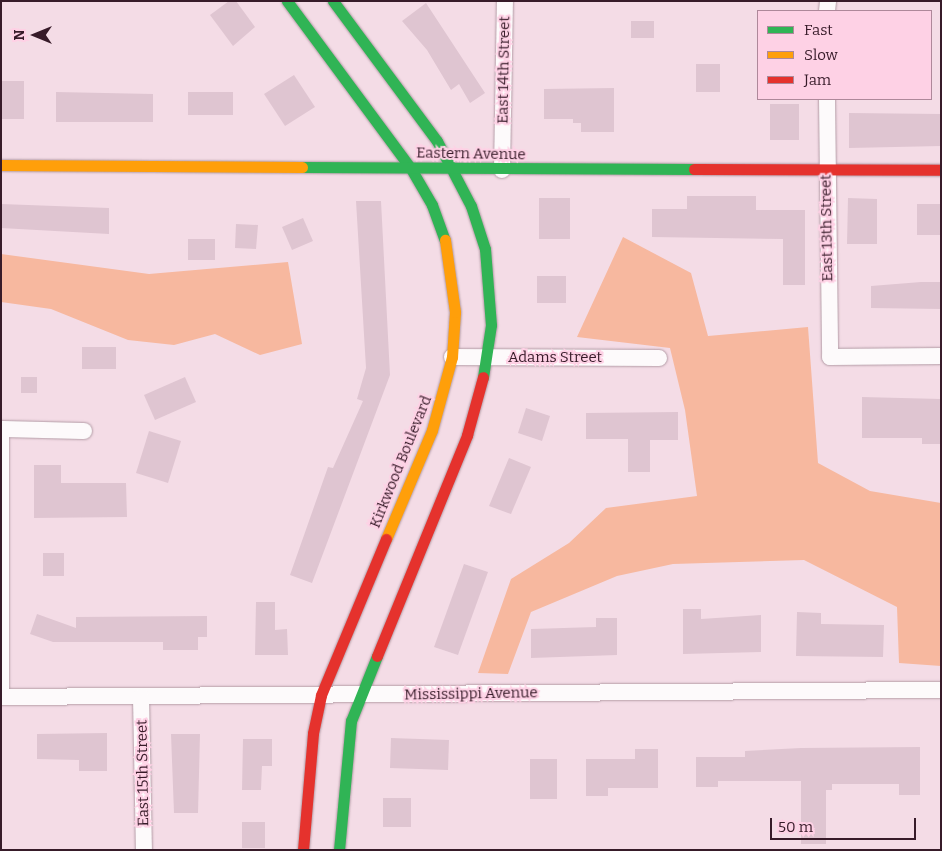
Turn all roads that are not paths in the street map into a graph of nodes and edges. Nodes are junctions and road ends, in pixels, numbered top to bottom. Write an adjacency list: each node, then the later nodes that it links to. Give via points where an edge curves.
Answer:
1 (287, 1): 6 (street, Kirkwood Boulevard)
2 (333, 1): 7 (street)
3 (505, 1): 9 (street, East 14th Street)
4 (827, 100): 8 (street, East 13th Street)
5 (1, 165): 6 (street, Eastern Avenue)
6 (410, 167): 7 (street, Eastern Avenue); 12 (street, Kirkwood Boulevard, via 444,236 454,288)
7 (452, 169): 9 (street, Eastern Avenue); 13 (street, via 471,206 484,249 491,325)
8 (826, 169): 9 (street, Eastern Avenue); 10 (street, Eastern Avenue); 11 (street, East 13th Street, via 830,357)
9 (502, 170)
10 (941, 170)
11 (941, 356)
12 (452, 357): 13 (street, Adams Street); 18 (street, Kirkwood Boulevard, via 432,430)
13 (487, 358): 14 (street, Adams Street); 19 (street, via 467,435)
14 (659, 358)
15 (2, 429): 16 (street); 20 (street)
16 (84, 431)
17 (941, 690): 19 (street, Mississippi Avenue)
18 (321, 695): 19 (street, Mississippi Avenue); 21 (street, Mississippi Avenue); 23 (street, Kirkwood Boulevard, via 313,733)
19 (358, 696): 24 (street, via 344,752)
20 (1, 697): 21 (street, Mississippi Avenue)
21 (141, 697): 22 (street, East 15th Street)
22 (144, 850)
23 (303, 850)
24 (339, 850)

